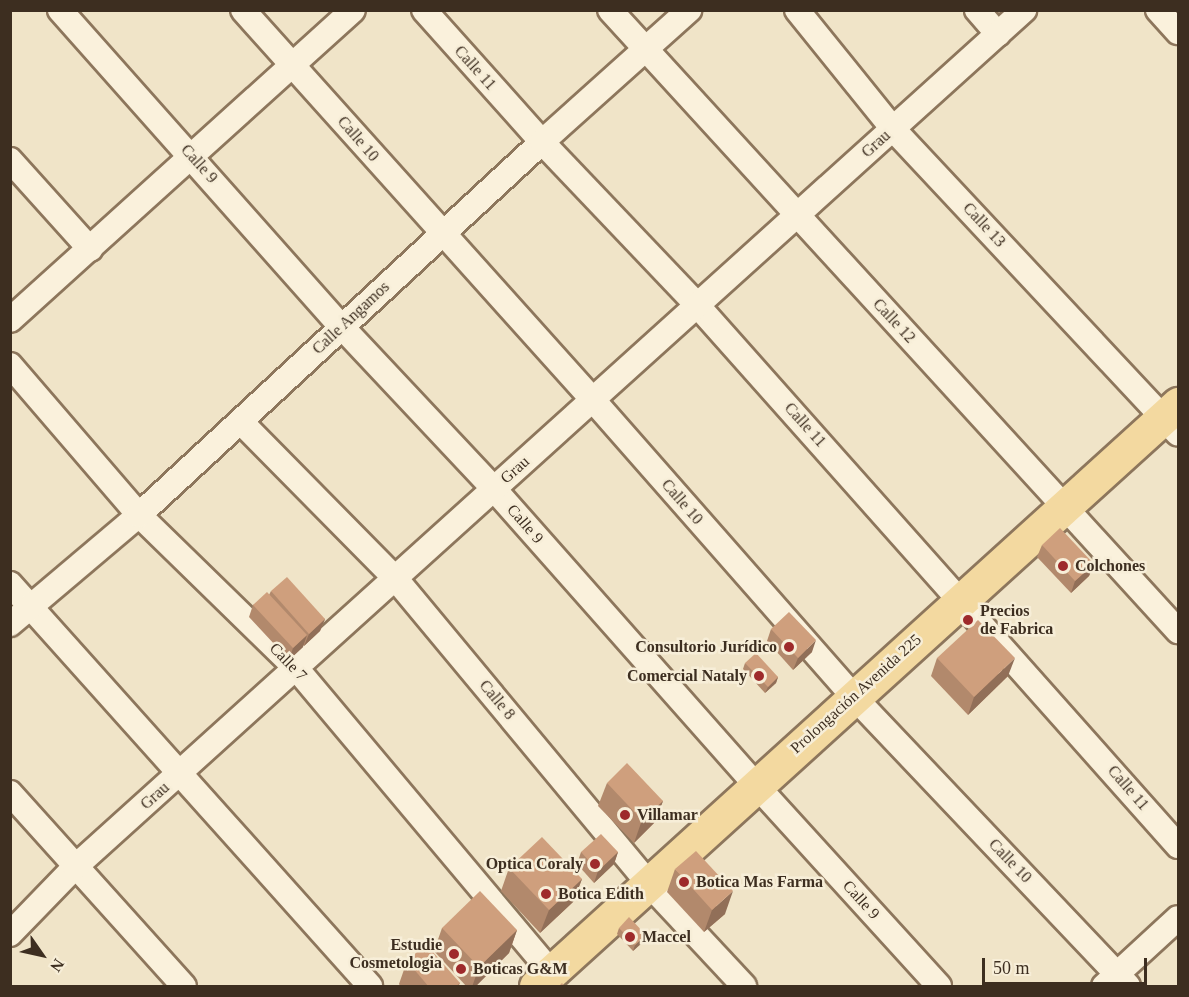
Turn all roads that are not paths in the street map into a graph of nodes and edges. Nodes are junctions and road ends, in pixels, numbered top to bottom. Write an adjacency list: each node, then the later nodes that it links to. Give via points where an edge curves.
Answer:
1 (60, 10): 17 (street, Calle 9)
2 (243, 10): 14 (street, Calle 10)
3 (353, 10): 14 (street)
4 (424, 10): 16 (street, Calle 11)
5 (610, 10): 13 (street, Calle 12)
6 (689, 10): 13 (street, Calle Angamos)
7 (797, 10): 15 (street, Calle 13)
8 (977, 10): 12 (street)
9 (1024, 10): 12 (street, Grau)
10 (1158, 10): 11 (street)
11 (1179, 32)
12 (998, 34): 15 (street, Grau)
13 (644, 49): 16 (street, Calle Angamos); 19 (street, Calle 12)
14 (293, 65): 17 (street); 20 (street, Calle 10)
15 (893, 129): 19 (street, Grau); 27 (street, Calle 13)
16 (542, 141): 20 (street, Calle Angamos); 22 (street, Calle 11)
17 (193, 158): 21 (street); 24 (street, Calle 9)
18 (10, 160): 21 (street)
19 (796, 216): 22 (street, Grau); 30 (street, Calle 12)
20 (442, 235): 24 (street, Calle Angamos); 26 (street, Calle 10)
21 (90, 249): 23 (street)
22 (698, 305): 26 (street, Grau); 34 (street, Calle 11)
23 (10, 320)
24 (341, 326): 28 (street, Calle Angamos); 29 (street, Calle 9)
25 (10, 365): 31 (street, Calle 7)
26 (593, 400): 29 (street, Grau); 39 (street, Calle 10)
27 (1174, 418): 30 (main road, Prolongación Avenida 225)
28 (241, 422): 31 (street, Calle Angamos); 32 (street, Calle 8)
29 (494, 489): 32 (street, Grau); 41 (street, Calle 9)
30 (1065, 506): 34 (main road, Prolongación Avenida 225); 37 (street, Calle 12)
31 (139, 515): 35 (street, Calle Angamos); 38 (street, Calle 7)
32 (395, 578): 38 (street, Grau); 45 (street, Calle 8)
33 (10, 584): 35 (street)
34 (961, 600): 39 (main road, Prolongación Avenida 225); 43 (street, Calle 11)
35 (30, 607): 36 (street, Calle Angamos); 40 (street)
36 (10, 624)
37 (1179, 631)
38 (296, 668): 40 (street, Grau); 48 (street, Calle 7)
39 (854, 697): 41 (main road, Prolongación Avenida 225); 49 (street, Calle 10)
40 (179, 774): 44 (street, Grau); 51 (street)
41 (756, 785): 45 (main road, Prolongación Avenida 225); 53 (street, Calle 9)
42 (10, 793): 44 (street)
43 (1179, 846)
44 (75, 867): 47 (street, Grau); 50 (street)
45 (648, 883): 48 (main road, Prolongación Avenida 225); 52 (street, Calle 8)
46 (1179, 918): 49 (street)
47 (10, 934)
48 (544, 979)
49 (1116, 982)
50 (184, 987)
51 (370, 987)
52 (744, 987)
53 (939, 987)

